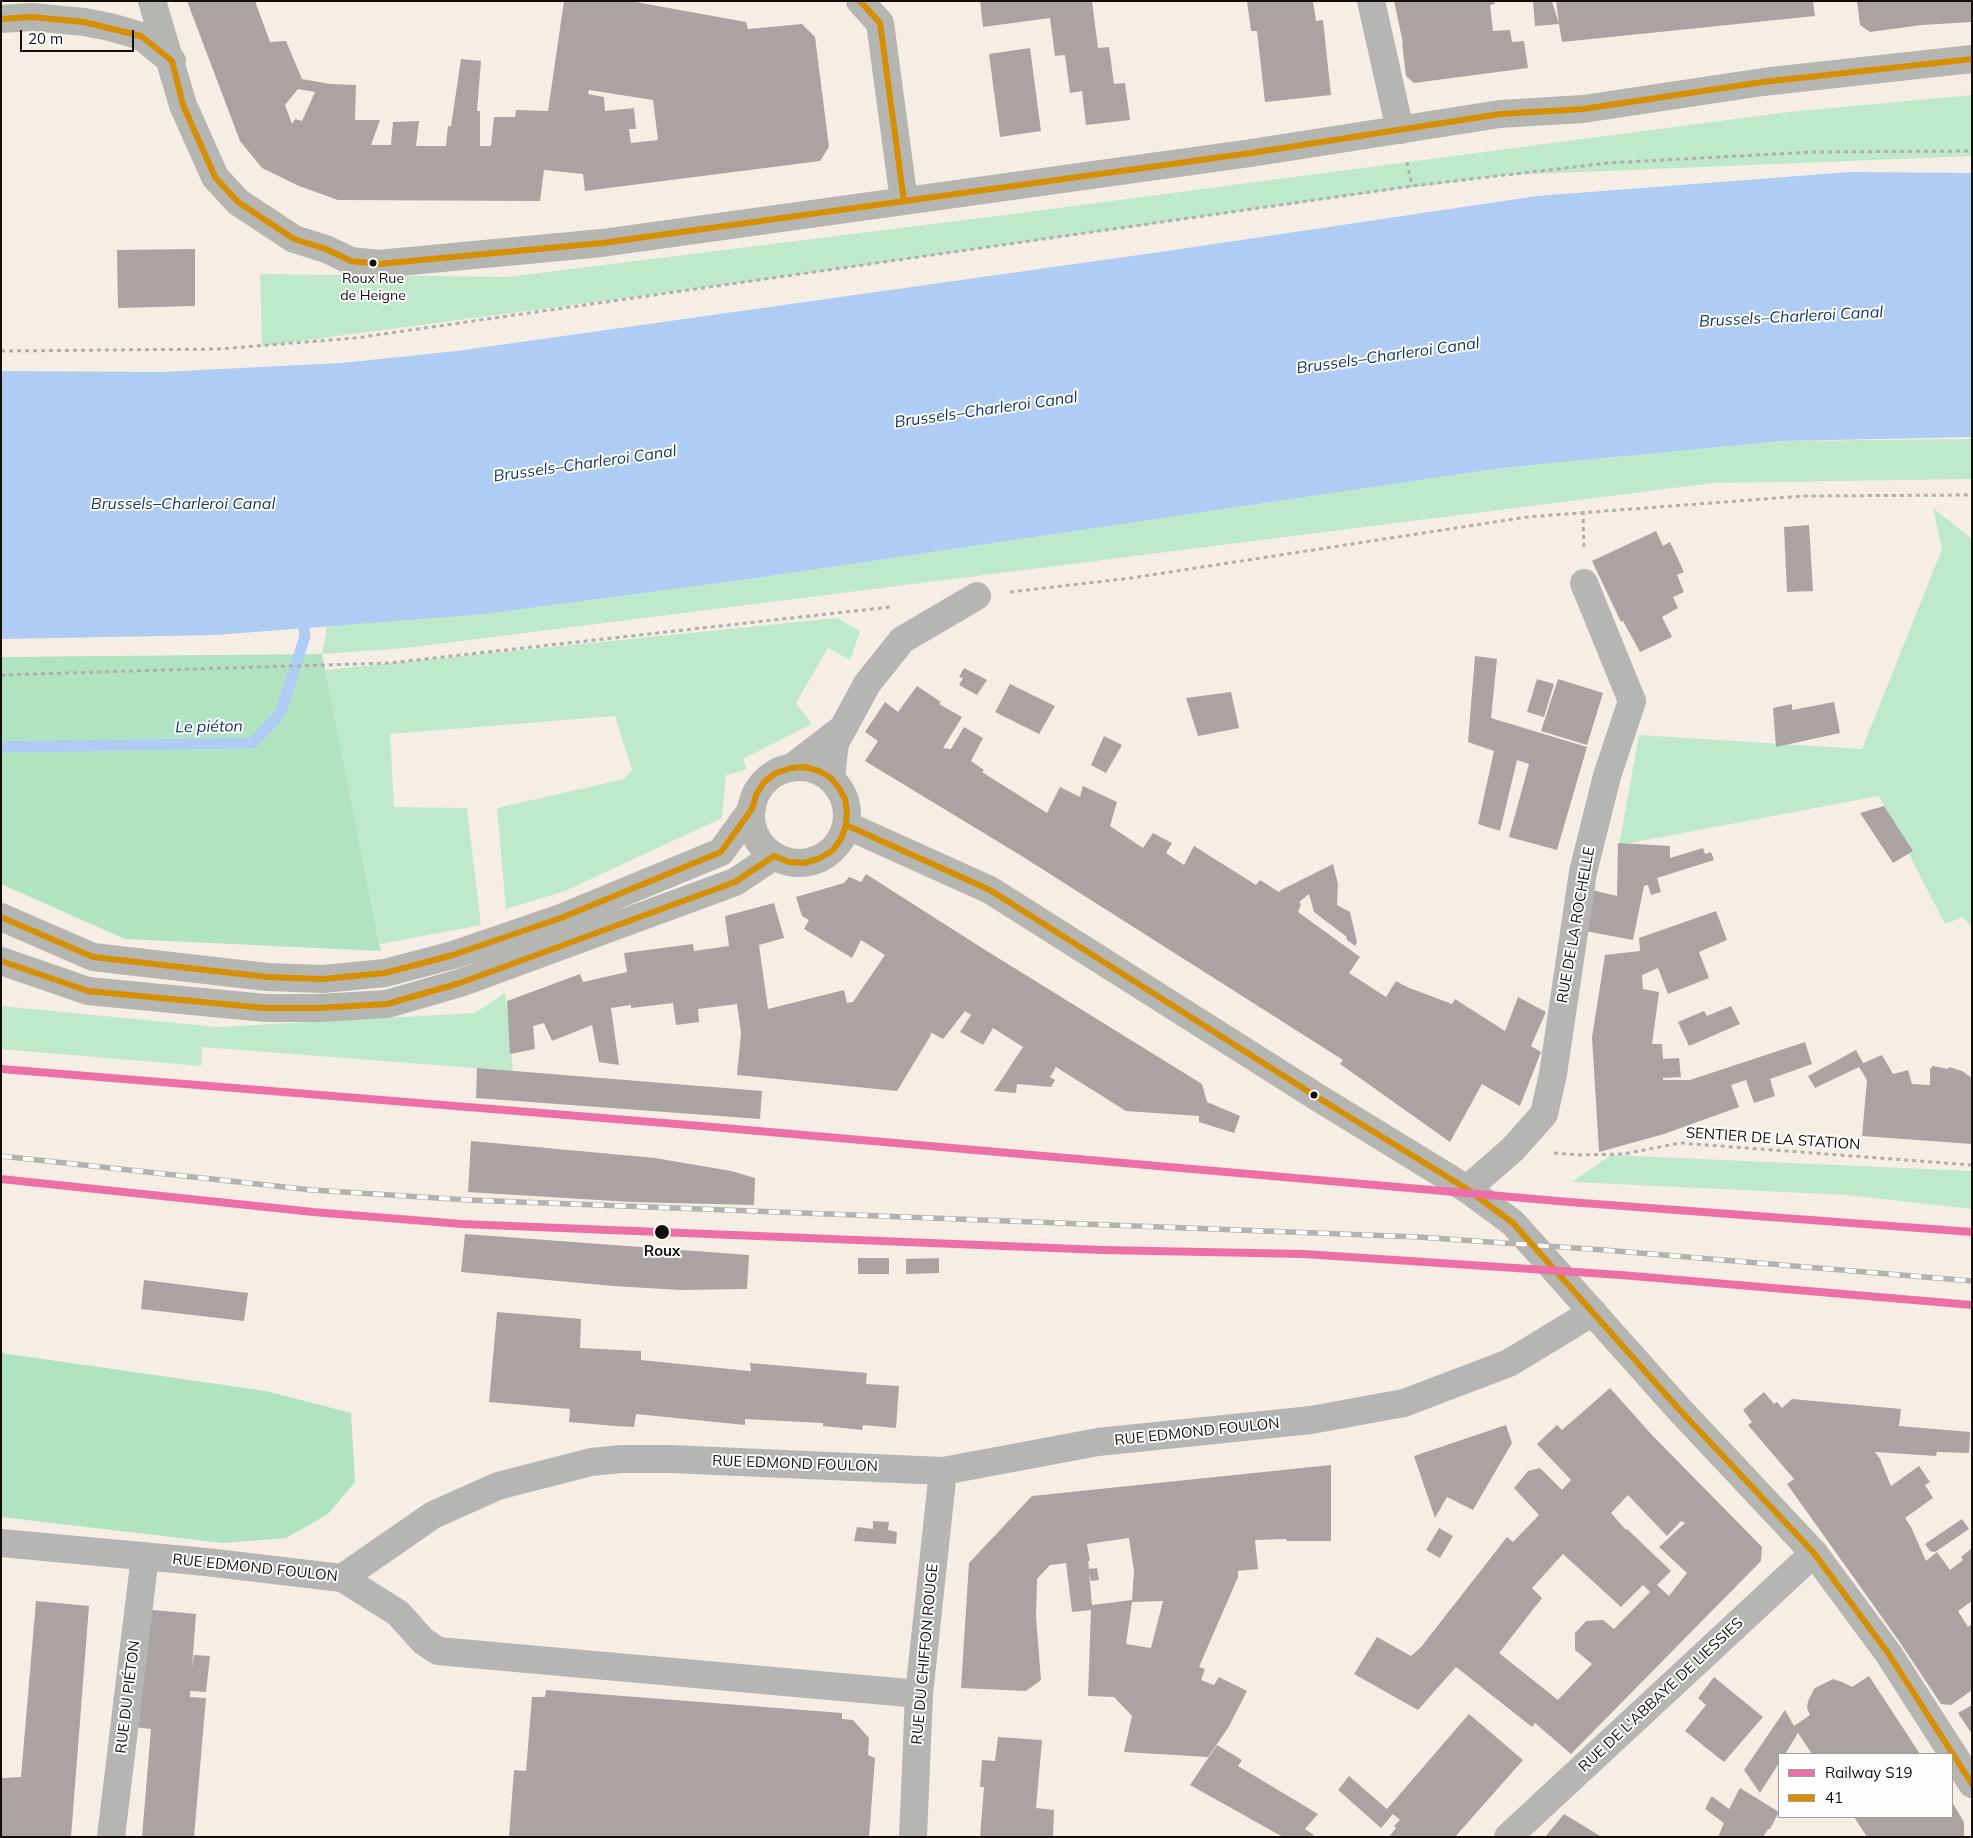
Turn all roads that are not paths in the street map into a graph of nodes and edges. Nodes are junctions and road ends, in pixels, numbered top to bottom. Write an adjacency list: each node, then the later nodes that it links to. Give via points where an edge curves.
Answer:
1 (152, 1): 6 (street)
2 (860, 1): 8 (street, via 880,24)
3 (1371, 1): 7 (street)
4 (1, 19): 6 (street, via 32,17 110,27 141,36)
5 (1972, 59): 7 (street, via 1763,82 1583,110 1500,114)
6 (172, 61): 8 (street, via 183,105 215,177 238,202 294,239 351,261 378,264 602,243)
7 (1400, 130): 8 (street)
8 (904, 201)
9 (1584, 583): 19 (street, RUE DE LA ROCHELLE, via 1632,701 1607,776 1583,872 1544,1114 1513,1150)
10 (977, 596): 11 (street, via 902,640 867,684)
11 (843, 728): 12 (street); 13 (street, via 835,744)
12 (791, 768): 13 (street, via 805,767); 14 (street, via 764,782)
13 (831, 778): 15 (street, via 845,800)
14 (752, 809): 16 (street, via 752,823 757,836); 17 (street, via 721,852 561,918 453,955 385,973 323,978 268,977 93,957)
15 (846, 825): 16 (street, via 832,851 818,859 804,863 789,862); 19 (street, via 990,890)
16 (774, 856): 18 (street, via 735,882 460,983 387,1004 265,1008 88,992)
17 (1, 917)
18 (1, 961)
19 (1467, 1190): 20 (street, via 1513,1223)
20 (1593, 1312): 21 (street, RUE EDMOND FOULON, via 1509,1363 1404,1403 1311,1420 1098,1442); 23 (street)
21 (943, 1471): 25 (street, RUE EDMOND FOULON, via 670,1459 591,1462 498,1486 433,1515); 26 (street, RUE DU CHIFFON ROUGE)
22 (1, 1543): 24 (street, RUE EDMOND FOULON)
23 (1814, 1553): 27 (street, via 1888,1653); 32 (street, RUE DE L'ABBAYE DE LIESSIES)
24 (145, 1556): 25 (street, RUE EDMOND FOULON); 30 (street, RUE DU PIÉTON)
25 (342, 1578): 26 (street, via 398,1614 423,1641 438,1651)
26 (919, 1694): 31 (street, RUE DU CHIFFON ROUGE)
27 (1952, 1753)
28 (1953, 1754): 29 (street)
29 (1972, 1784)
30 (112, 1837)
31 (913, 1837)
32 (1508, 1837)

